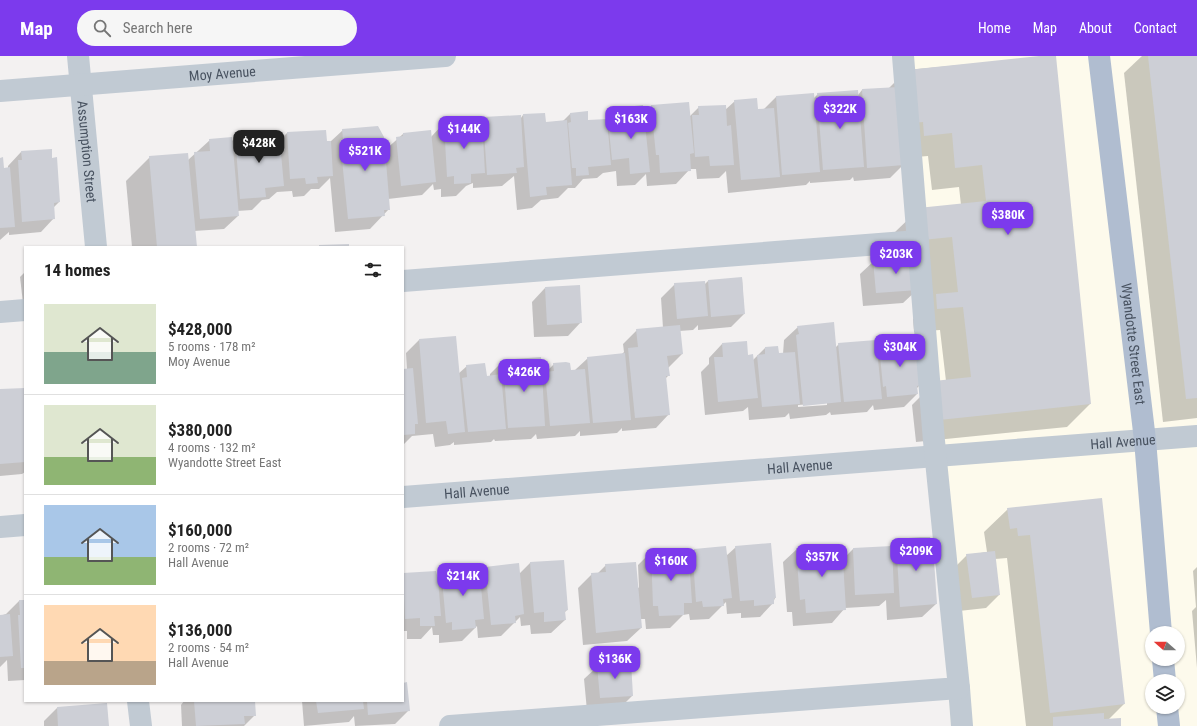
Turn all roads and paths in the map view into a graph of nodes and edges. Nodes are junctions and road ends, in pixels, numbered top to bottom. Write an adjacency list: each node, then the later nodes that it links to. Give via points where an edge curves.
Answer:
1 (78, 56): 5 (street, Assumption Street)
2 (445, 56): 5 (street, Moy Avenue)
3 (903, 56): 7 (street)
4 (1099, 56): 13 (main road, Wyandotte Street East)
5 (80, 85): 6 (street, Moy Avenue); 8 (street, Assumption Street)
6 (0, 91)
7 (918, 241): 9 (street); 14 (street)
8 (96, 246)
9 (404, 281)
10 (24, 310): 11 (street)
11 (0, 312)
12 (1197, 436): 13 (street, Hall Avenue)
13 (1145, 440): 14 (street, Hall Avenue); 18 (main road, Wyandotte Street East)
14 (936, 456): 15 (street, Hall Avenue); 19 (street)
15 (404, 497)
16 (24, 526): 17 (street)
17 (0, 527)
18 (1160, 626)
19 (959, 688): 23 (street); 24 (street)
20 (138, 702): 22 (street)
21 (1168, 714): 25 (main road)
22 (141, 726)
23 (450, 726)
24 (962, 726)
25 (1169, 726)

